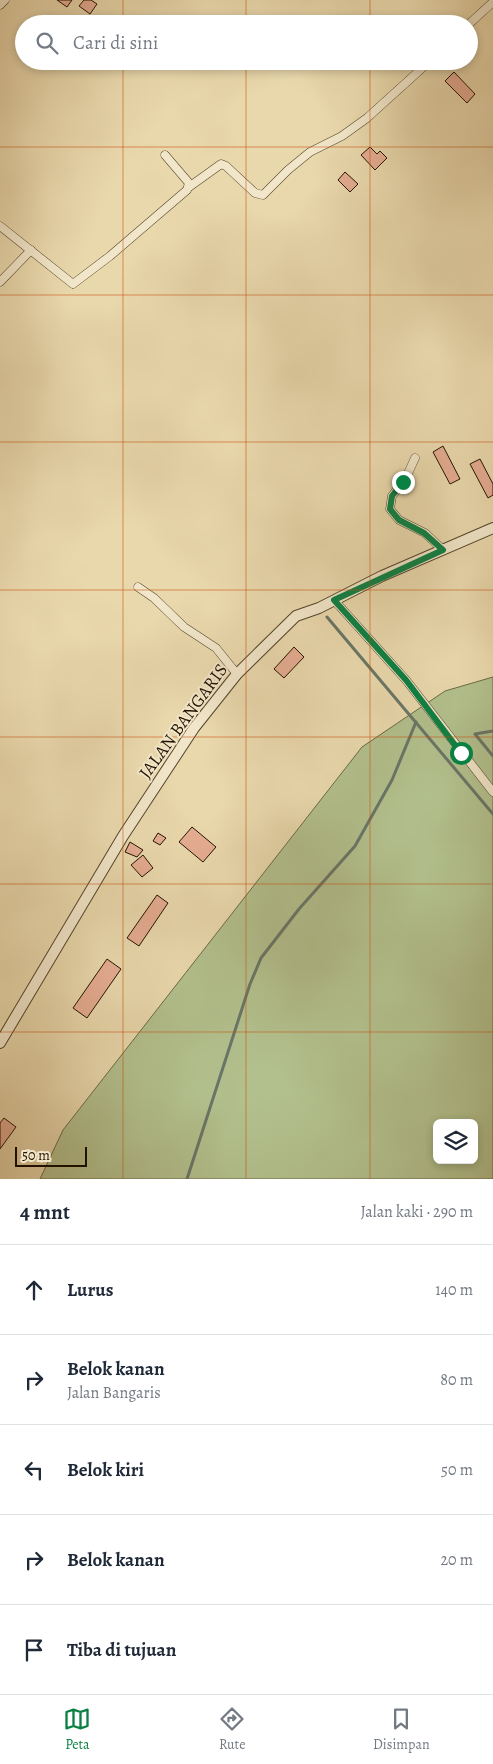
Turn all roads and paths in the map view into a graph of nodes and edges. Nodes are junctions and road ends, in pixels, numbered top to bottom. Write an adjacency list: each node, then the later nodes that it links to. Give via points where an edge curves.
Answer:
1 (5, 0): 3 (street)
2 (493, 2): 4 (street)
3 (0, 5)
4 (478, 16)
5 (420, 70): 7 (street, via 367,118 342,136 310,152 263,195 255,193 221,164)
6 (165, 155): 7 (street, via 186,178)
7 (189, 186): 9 (street, via 170,206 73,284)
8 (0, 226): 9 (street)
9 (31, 250): 10 (street)
10 (0, 282)
11 (415, 458): 13 (street, via 406,478 392,496 390,509 399,520 424,533)
12 (493, 528): 13 (street, JALAN BANGARIS)
13 (443, 550): 15 (street, JALAN BANGARIS)
14 (138, 587): 16 (street, via 184,627 216,648)
15 (334, 600): 16 (street, JALAN BANGARIS, via 296,616); 17 (street, via 406,680)
16 (237, 674): 18 (street, JALAN BANGARIS, via 194,728 123,836)
17 (493, 792)
18 (0, 1044)

